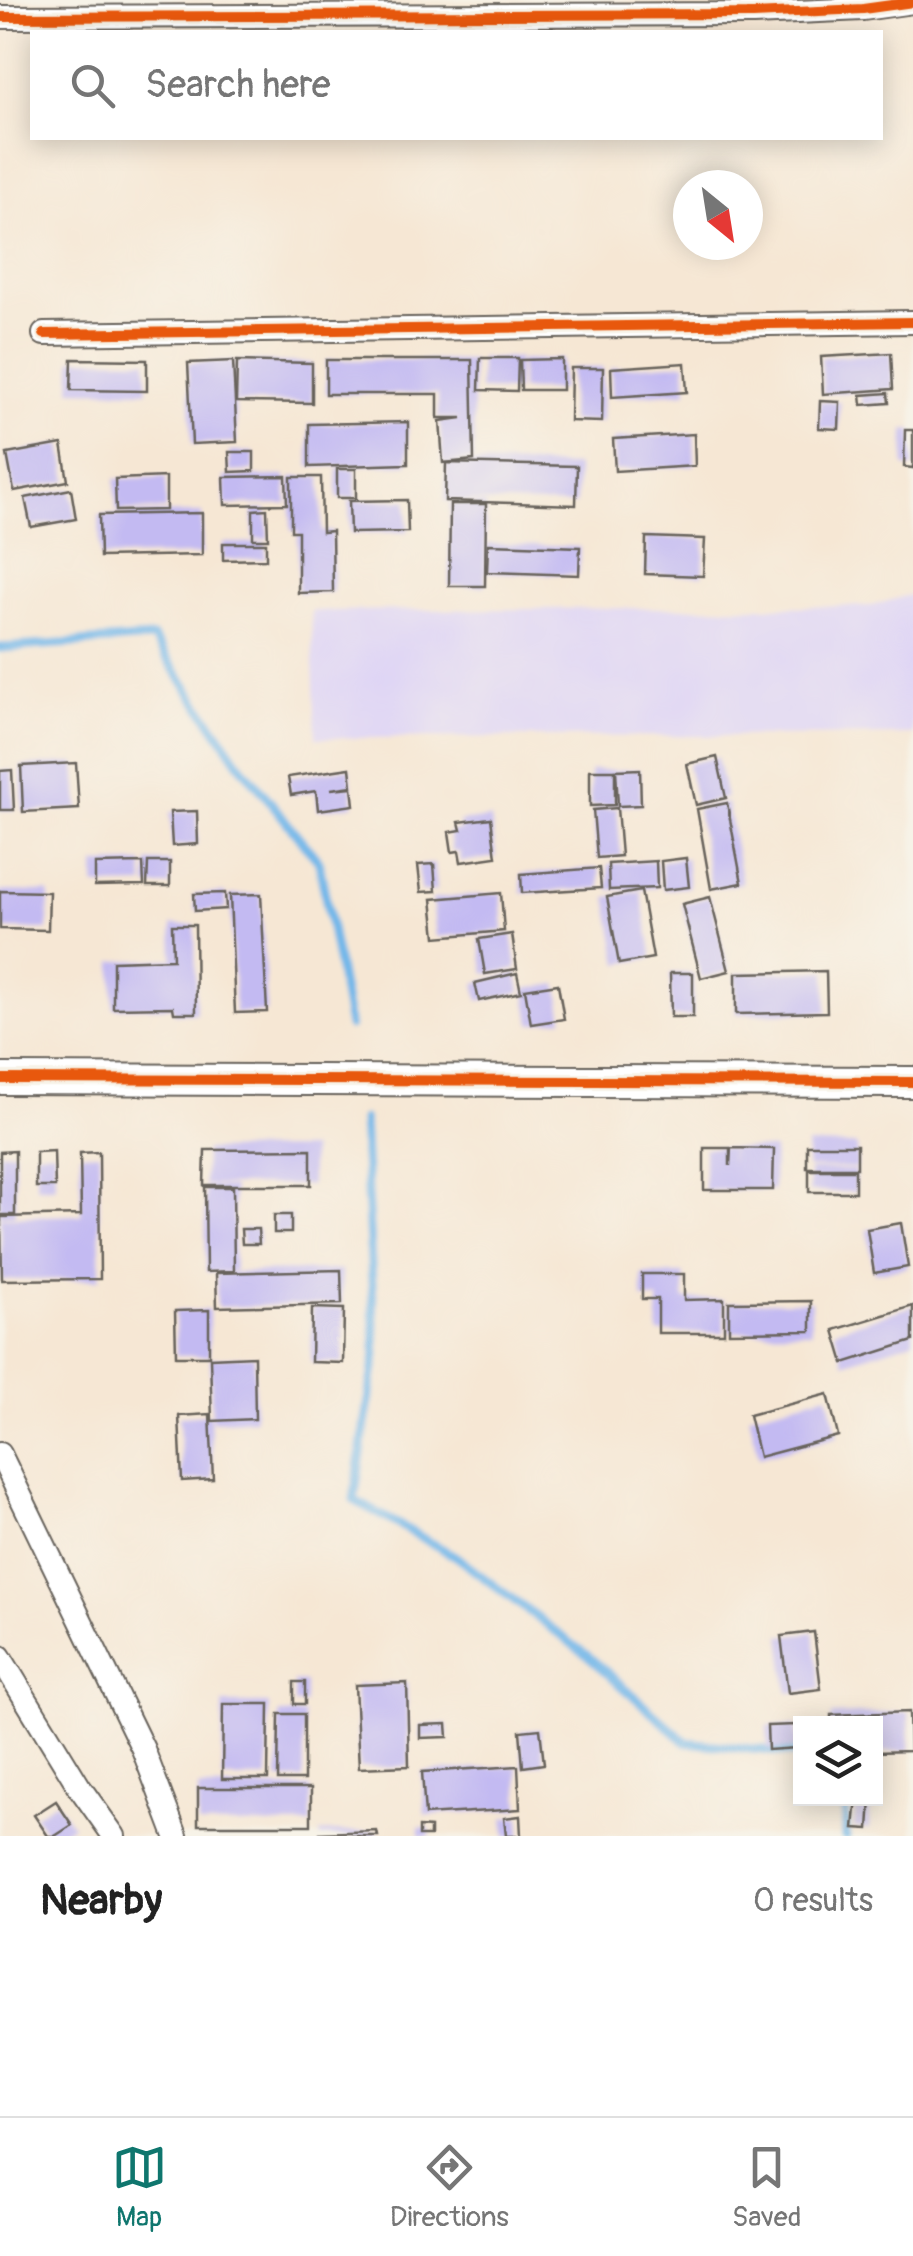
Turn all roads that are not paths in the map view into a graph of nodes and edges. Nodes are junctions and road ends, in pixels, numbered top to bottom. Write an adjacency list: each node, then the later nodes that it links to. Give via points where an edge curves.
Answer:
1 (913, 2): 2 (street, via 754,14)
2 (0, 17)
3 (913, 322): 4 (street)
4 (44, 334)
5 (0, 1079): 6 (street)
6 (913, 1082)
7 (0, 1454): 10 (street, via 144,1749)
8 (0, 1657): 9 (street)
9 (114, 1836)
10 (176, 1836)

